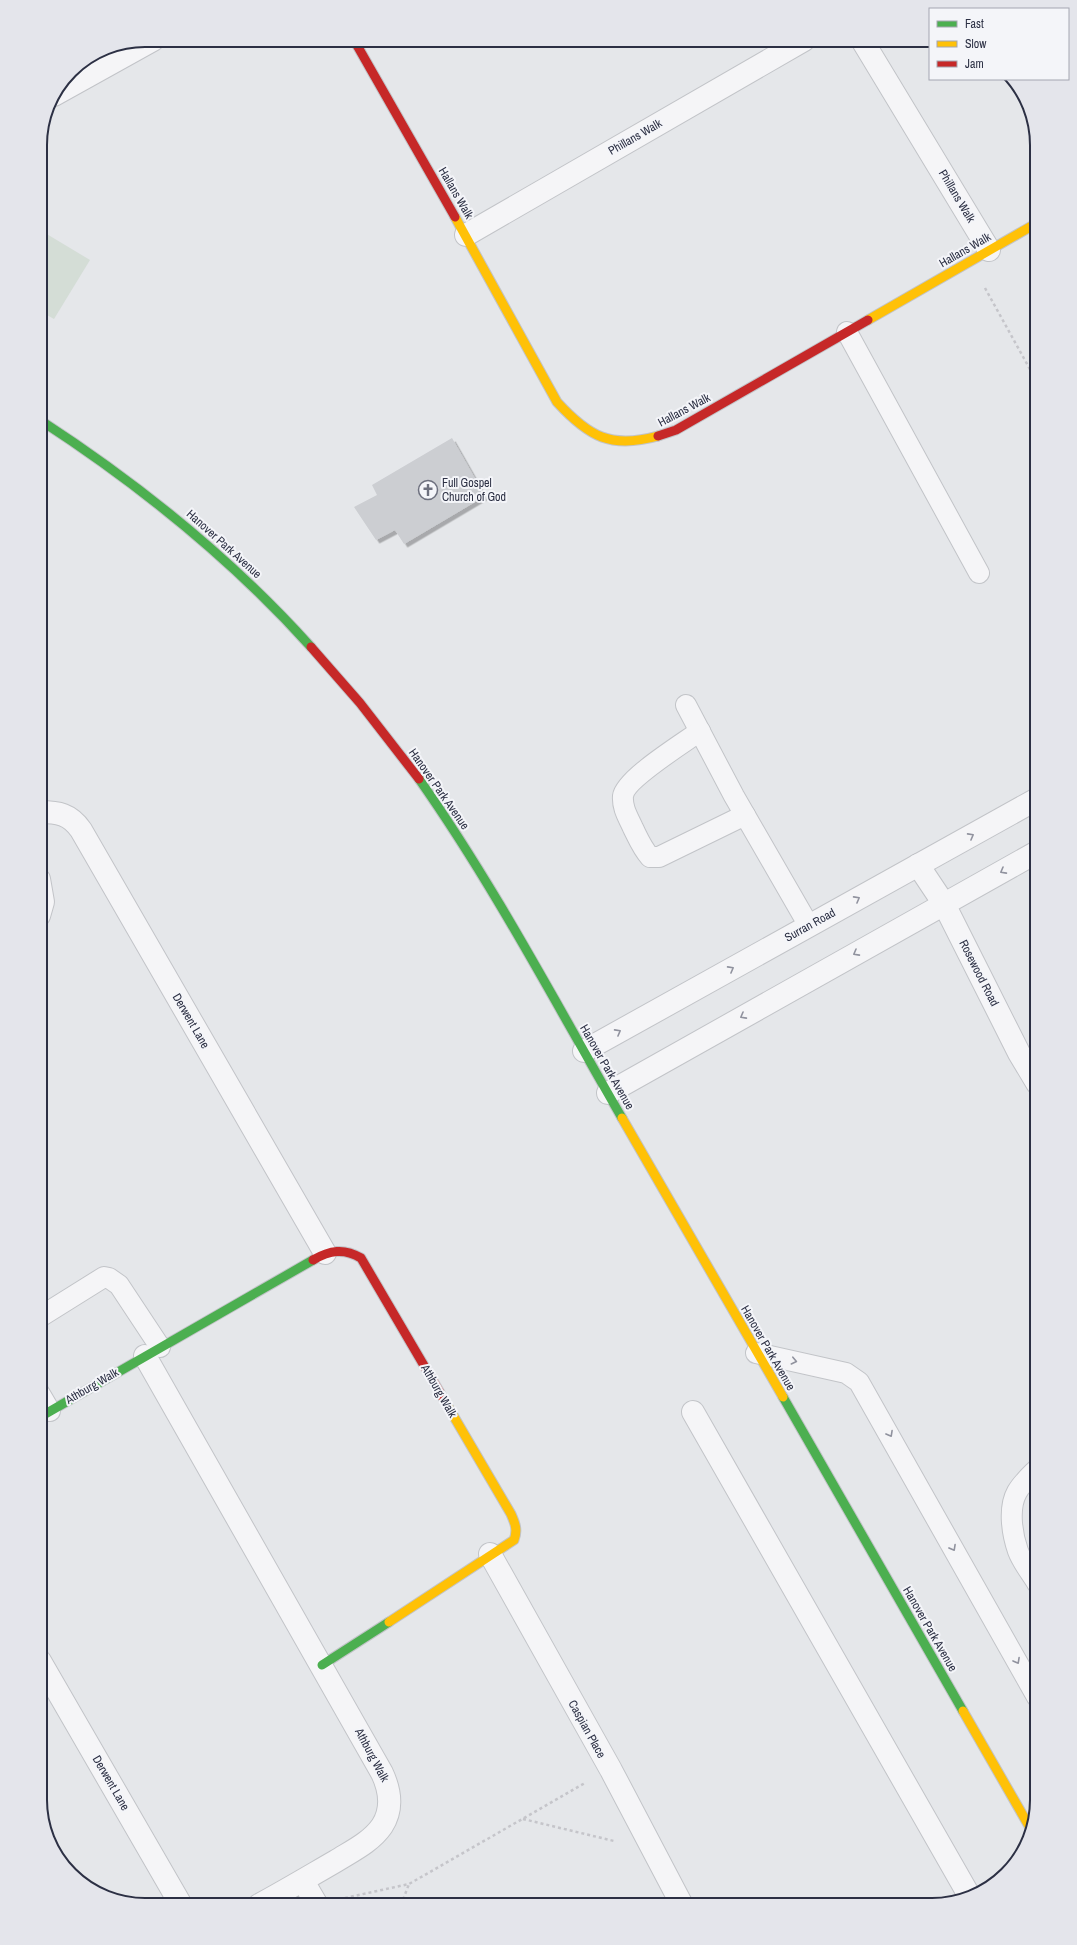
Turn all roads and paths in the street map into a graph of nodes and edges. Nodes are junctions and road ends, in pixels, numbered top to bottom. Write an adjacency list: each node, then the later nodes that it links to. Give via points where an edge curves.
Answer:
1 (358, 47): 7 (street, Hallans Walk)
2 (792, 47): 7 (street, Phillans Walk)
3 (866, 47): 8 (street, Phillans Walk)
4 (137, 48): 5 (street)
5 (76, 76)
6 (1030, 227): 8 (street, Hallans Walk)
7 (466, 235): 10 (street, Hallans Walk, via 557,402 573,421 608,442 630,444 651,440 676,430)
8 (989, 250): 9 (street, Hallans Walk)
9 (970, 261): 10 (street, Hallans Walk); 11 (path)
10 (847, 332): 13 (lane)
11 (1030, 369)
12 (47, 425): 23 (street, Hanover Park Avenue, via 130,482 217,551 340,679 396,749 448,822 479,870)
13 (979, 573)
14 (686, 705): 15 (lane)
15 (700, 731): 18 (lane); 18 (lane, via 647,768 623,794 623,807 644,850 650,857 659,857)
16 (1030, 803): 20 (street, Surran Road, one-way to 16)
17 (47, 812): 26 (street, Derwent Lane, via 65,815 78,826)
18 (745, 814): 22 (lane)
19 (1030, 856): 21 (street, one-way to 21)
20 (918, 865): 21 (street, Rosewood Road); 22 (street, Surran Road, one-way to 20)
21 (944, 904): 24 (street, Rosewood Road); 25 (street, one-way to 25)
22 (809, 926): 23 (street, Surran Road, one-way to 22)
23 (584, 1051): 25 (street, Hanover Park Avenue)
24 (1030, 1071)
25 (608, 1093): 29 (street, Hanover Park Avenue)
26 (325, 1253): 28 (street, Athburg Walk); 33 (street, Athburg Walk, via 336,1250 349,1252 361,1258 366,1264 511,1514 517,1535 514,1540)
27 (47, 1313): 28 (lane, via 104,1278 109,1278 119,1285)
28 (152, 1351): 30 (street, Athburg Walk); 35 (street, Athburg Walk)
29 (756, 1353): 37 (lane, one-way to 37, via 846,1373 859,1382); 40 (street, Hanover Park Avenue)
30 (47, 1405)
31 (693, 1412): 44 (street)
32 (1030, 1476): 34 (lane, via 1017,1492 1012,1505 1018,1551)
33 (490, 1554): 35 (street, Athburg Walk); 38 (street, Caspian Place)
34 (1030, 1571)
35 (322, 1665): 42 (street, Athburg Walk, via 382,1773 390,1791 389,1804 384,1821 373,1836)
36 (47, 1673): 45 (street, Derwent Lane)
37 (1030, 1685)
38 (610, 1770): 39 (path); 41 (street, Caspian Place)
39 (523, 1819): 41 (path, via 627,1845); 43 (path)
40 (1027, 1823)
41 (645, 1837): 50 (street, Caspian Place)
42 (303, 1881): 46 (street, Athburg Walk); 47 (street)
43 (409, 1884): 48 (path); 49 (path)
44 (967, 1892)
45 (177, 1898)
46 (271, 1898)
47 (313, 1898)
48 (341, 1898)
49 (404, 1898)
50 (678, 1898)

